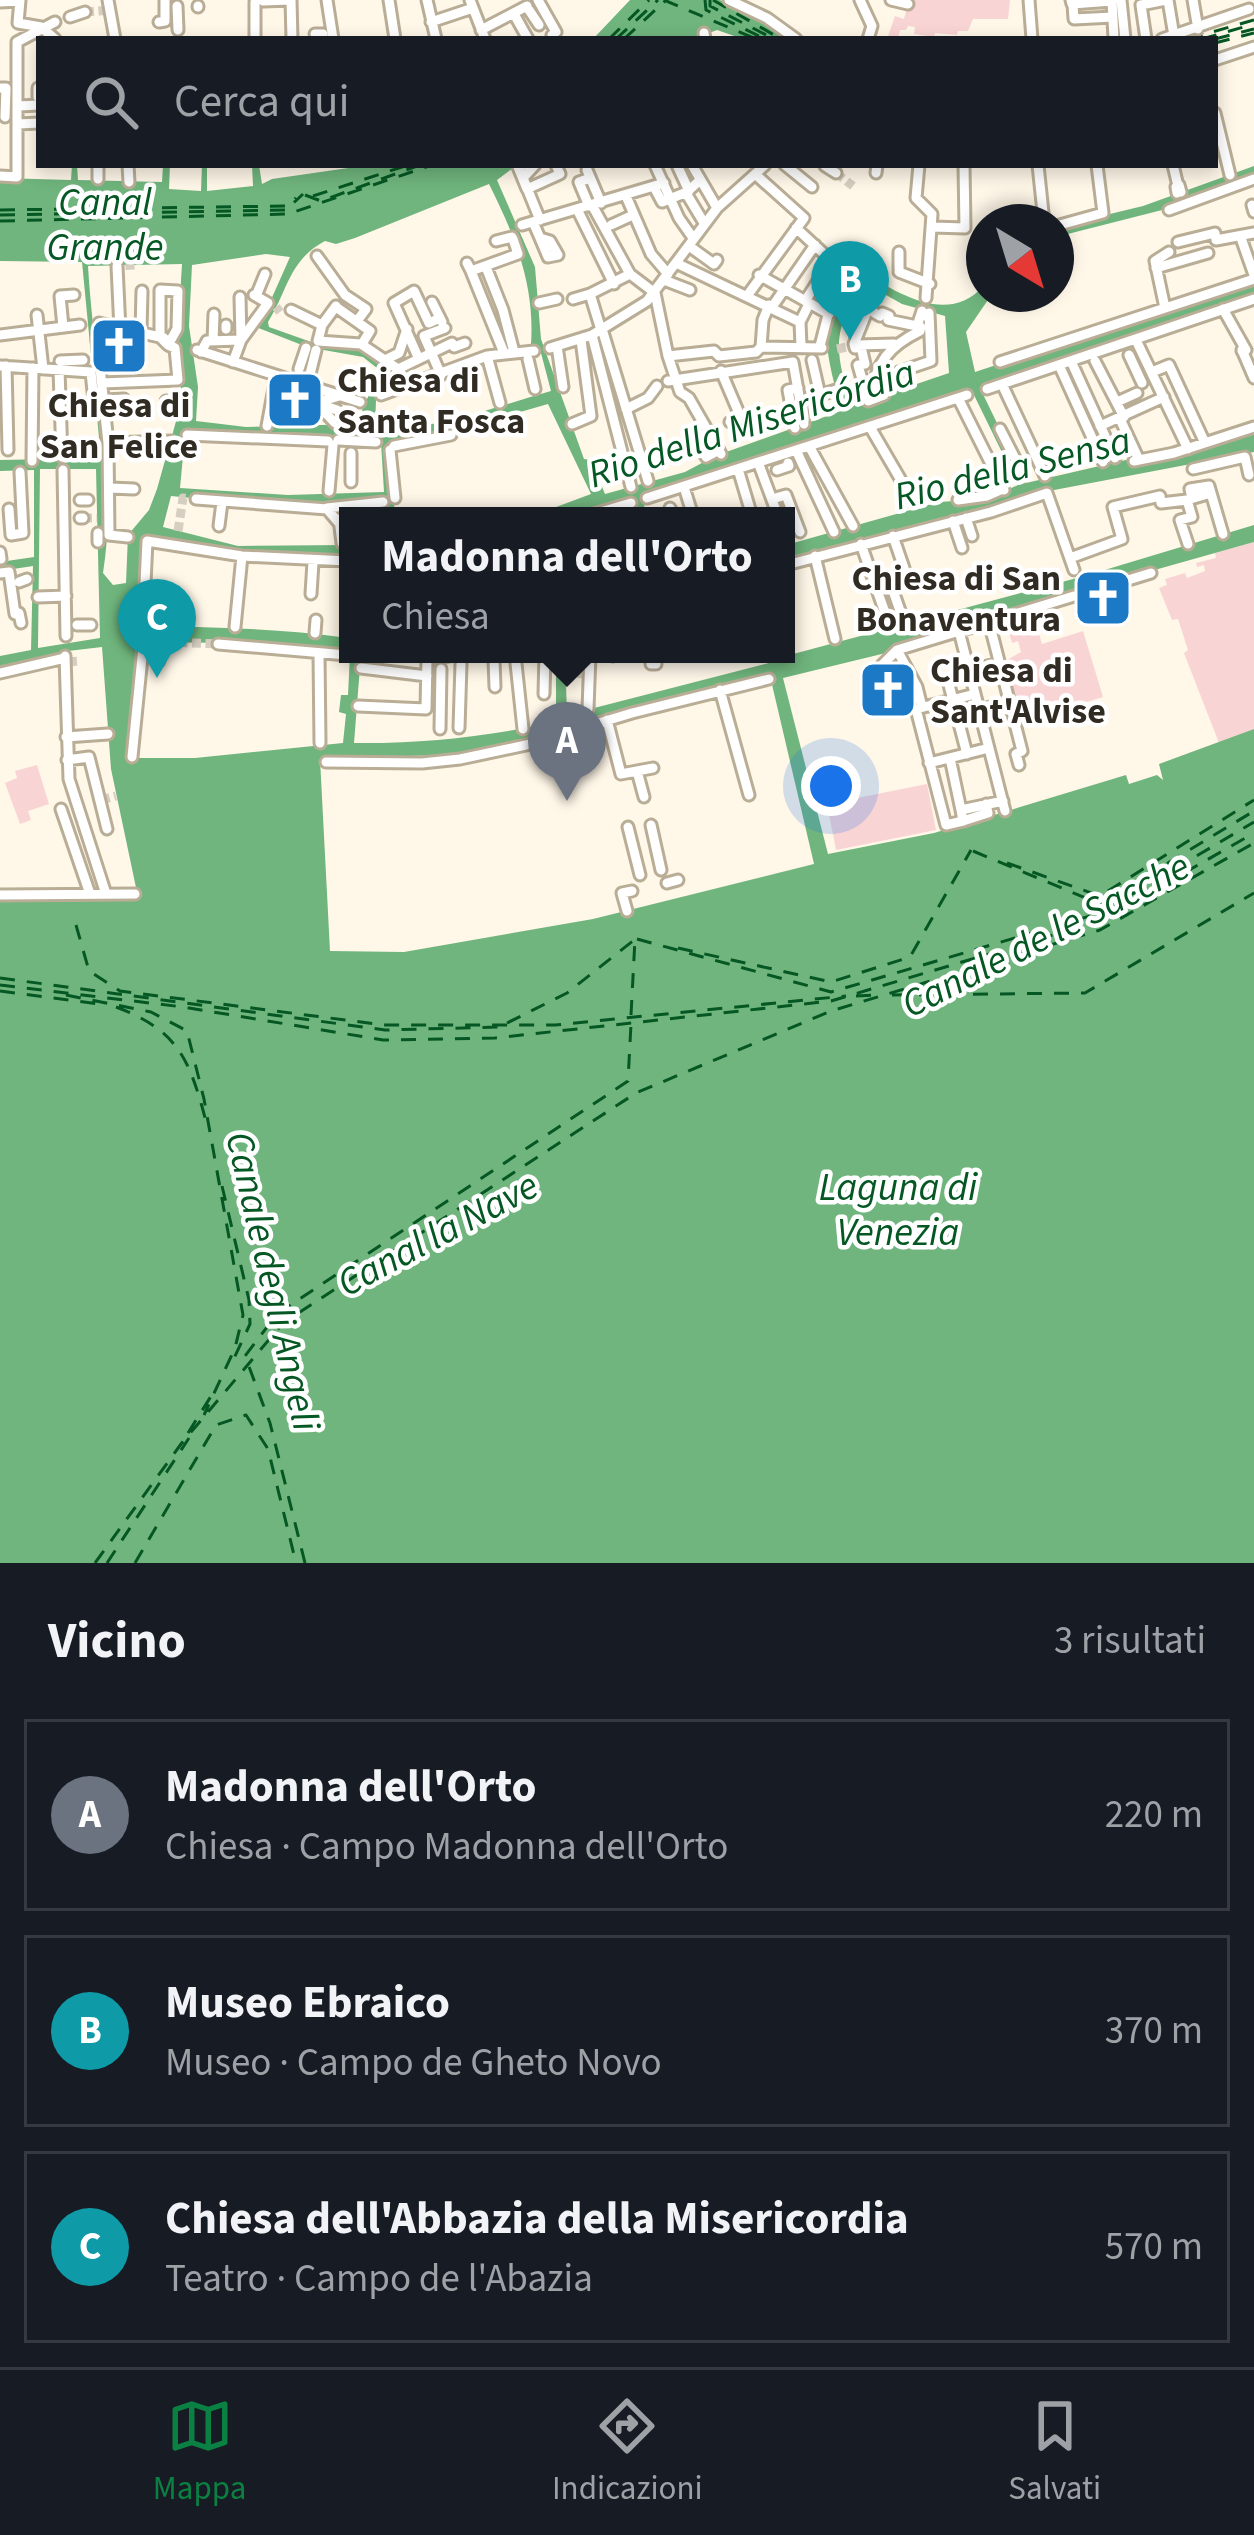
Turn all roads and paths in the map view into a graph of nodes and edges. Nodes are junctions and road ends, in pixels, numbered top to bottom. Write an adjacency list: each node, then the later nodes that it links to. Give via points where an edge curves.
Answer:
1 (108, 0): 38 (street)
2 (165, 0): 29 (street)
3 (290, 0): 17 (street); 40 (street)
4 (327, 0): 41 (street)
5 (389, 0): 42 (street)
6 (427, 0): 30 (street)
7 (538, 0): 37 (street)
8 (730, 0): 45 (street)
9 (860, 0): 46 (street)
10 (891, 0): 20 (street)
11 (1029, 0): 47 (street)
12 (1115, 0): 19 (street); 28 (street); 49 (street)
13 (1167, 0): 50 (street, via 1141,5); 51 (street)
14 (1193, 0): 33 (street)
15 (20, 1): 16 (street); 32 (street, via 16,20)
16 (0, 2)
17 (259, 2): 39 (street)
18 (1072, 2): 19 (street); 28 (street, via 1074,20)
19 (1092, 2)
20 (908, 3)
21 (472, 4): 30 (street); 36 (street)
22 (177, 6): 34 (street)
23 (527, 6): 26 (street); 31 (street)
24 (1249, 6): 33 (street)
25 (85, 12): 27 (street)
26 (514, 14): 36 (street); 44 (street)
27 (70, 17)
28 (1113, 17): 48 (street)
29 (159, 22)
30 (431, 22): 43 (street)
31 (539, 26)
32 (41, 27): 35 (street); 54 (street)
33 (1198, 29): 52 (street)
34 (178, 30)
35 (56, 32)
36 (483, 34)
37 (552, 35)
38 (114, 36)
39 (255, 36)
40 (292, 36)
41 (333, 36)
42 (395, 36)
43 (435, 36)
44 (526, 36)
45 (791, 36)
46 (869, 36)
47 (1033, 36)
48 (1114, 36)
49 (1123, 36)
50 (1146, 36)
51 (1168, 36)
52 (1172, 36)
53 (2, 42): 54 (street)
54 (17, 42): 57 (street)
55 (1254, 47): 58 (street)
56 (0, 55): 57 (street)
57 (17, 55): 59 (street)
58 (1218, 58)
59 (10, 88): 61 (street); 62 (street)
60 (36, 98): 61 (street)
61 (19, 106): 64 (street)
62 (5, 117)
63 (36, 123): 64 (street)
64 (18, 124): 83 (street, via 17,177)
65 (1218, 125): 82 (street)
66 (98, 168): 84 (street)
67 (128, 168): 88 (street)
68 (557, 168): 85 (street, via 560,174)
69 (656, 168): 89 (street)
70 (678, 168): 91 (street)
71 (693, 168): 87 (street)
72 (761, 168): 97 (street); 103 (street)
73 (789, 168): 90 (street)
74 (828, 168): 80 (street)
75 (919, 168): 106 (street, via 916,198 932,214)
76 (964, 168): 106 (street, via 965,228)
77 (1038, 168): 96 (street)
78 (1097, 168): 100 (street, via 1103,214)
79 (1174, 168): 92 (street)
80 (836, 173)
81 (589, 174): 95 (street)
82 (1230, 175)
83 (0, 176)
84 (98, 179)
85 (525, 179): 101 (street)
86 (1254, 179): 92 (street)
87 (699, 181): 91 (street); 97 (street)
88 (129, 182)
89 (659, 185): 93 (street); 94 (street)
90 (812, 187)
91 (687, 192): 94 (street); 102 (street)
92 (1180, 195): 98 (street)
93 (626, 196): 95 (street); 99 (street)
94 (671, 199): 112 (street)
95 (590, 202): 101 (street); 104 (street); 121 (street)
96 (1042, 204)
97 (717, 208): 102 (street)
98 (1169, 210)
99 (633, 215): 104 (street); 105 (street)
100 (1074, 221)
101 (532, 222): 108 (street)
102 (704, 223): 112 (street)
103 (800, 223): 114 (street); 129 (street)
104 (607, 227): 110 (street)
105 (638, 227): 110 (street); 130 (street)
106 (932, 227): 133 (street)
107 (1254, 233): 109 (street)
108 (540, 238)
109 (1241, 238): 113 (street, via 1216,240 1214,233); 131 (street)
110 (610, 239): 117 (street)
111 (496, 241): 126 (street, via 512,238 518,254)
112 (691, 242): 120 (street); 123 (street)
113 (1178, 242)
114 (815, 245): 122 (street); 134 (street)
115 (898, 252): 133 (street, via 899,271)
116 (1169, 252): 125 (street)
117 (618, 254): 121 (street); 128 (street)
118 (1208, 254): 125 (street)
119 (316, 256): 149 (street)
120 (717, 260)
121 (603, 261): 132 (street)
122 (831, 261): 148 (street); 155 (street, via 849,278)
123 (676, 263): 130 (street); 139 (street)
124 (117, 266): 164 (street)
125 (1156, 268): 151 (street)
126 (487, 271): 184 (street); 184 (street, via 470,267)
127 (266, 274): 167 (street, via 255,295 268,302)
128 (630, 274): 132 (street); 137 (street)
129 (760, 275): 134 (street); 139 (street)
130 (666, 277): 136 (street); 137 (street)
131 (1254, 277): 151 (street)
132 (614, 284): 140 (street)
133 (930, 284): 141 (street)
134 (783, 289): 148 (street); 150 (street)
135 (142, 290): 164 (street)
136 (690, 290)
137 (656, 293): 166 (street); 186 (street)
138 (74, 295): 163 (street, via 60,296)
139 (747, 296): 150 (street)
140 (591, 298): 143 (street); 166 (street)
141 (926, 298)
142 (557, 299): 147 (street)
143 (573, 299)
144 (1254, 299): 152 (street)
145 (240, 302): 167 (street)
146 (432, 302): 160 (street)
147 (539, 302)
148 (807, 302): 155 (street); 159 (street)
149 (340, 303): 158 (street); 158 (street, via 366,309); 162 (street)
150 (771, 306): 159 (street); 180 (street)
151 (1165, 308): 193 (street)
152 (1223, 309): 172 (street); 176 (street)
153 (291, 311): 162 (street)
154 (214, 314): 177 (street)
155 (829, 314): 181 (street)
156 (37, 315): 168 (street)
157 (925, 316): 174 (street, via 920,331); 194 (street, via 917,326 896,323 870,304 854,344); 194 (street, via 931,361 878,379 884,395 868,401)
158 (356, 321): 173 (street, via 370,331)
159 (800, 322): 181 (street)
160 (442, 323): 165 (street, via 429,322 416,292 394,303); 182 (street); 187 (street, via 424,336)
161 (80, 325): 163 (street)
162 (322, 325): 178 (street)
163 (63, 327): 168 (street)
164 (128, 327): 170 (street); 209 (street, via 98,337)
165 (407, 329): 183 (street); 187 (street)
166 (600, 330): 171 (street); 232 (street); 273 (street)
167 (244, 331): 177 (street); 192 (street)
168 (39, 333): 169 (street); 198 (street)
169 (0, 335)
170 (167, 339): 170 (street, via 177,329 176,290 160,290); 207 (street, via 178,380)
171 (580, 340): 211 (street, via 554,347); 235 (street, via 591,416)
172 (1136, 340): 179 (street); 201 (street)
173 (362, 344): 178 (street); 189 (street)
174 (894, 344): 175 (street); 202 (street)
175 (857, 345)
176 (1243, 345): 205 (street)
177 (205, 346): 192 (street)
178 (313, 346): 206 (street); 206 (street)
179 (1126, 348): 188 (street); 229 (street, via 1140,388)
180 (758, 349): 181 (street); 186 (street); 195 (street)
181 (813, 349): 218 (street)
182 (458, 351): 185 (street); 187 (street); 204 (street)
183 (399, 353): 189 (street); 199 (street)
184 (522, 354): 185 (street); 214 (street)
185 (487, 356): 231 (street)
186 (668, 356): 208 (street)
187 (423, 357): 199 (street); 204 (street)
188 (1093, 357): 191 (street); 229 (street)
189 (382, 358): 199 (street)
190 (83, 360): 198 (street)
191 (1071, 361): 196 (street); 237 (street)
192 (233, 362): 203 (street)
193 (1000, 362)
194 (861, 364): 202 (street)
195 (754, 365): 200 (street); 213 (street, via 793,362)
196 (1059, 365): 210 (street); 262 (street)
197 (3, 366): 198 (street); 241 (street)
198 (48, 368): 223 (street, via 91,372); 256 (street); 260 (street)
199 (398, 369): 212 (street)
200 (722, 371): 208 (street); 234 (street, via 741,418)
201 (1152, 372): 222 (street); 249 (street, via 1169,365)
202 (874, 373): 221 (street)
203 (276, 376): 206 (street); 236 (street)
204 (436, 377): 212 (street)
205 (1254, 378)
206 (304, 381): 227 (street); 230 (street)
207 (144, 382): 209 (street); 220 (street)
208 (667, 382): 232 (street); 247 (street, via 720,452 706,457)
209 (101, 383): 223 (street)
210 (1002, 384): 215 (street); 268 (street)
211 (563, 387)
212 (400, 388): 217 (street)
213 (798, 388): 226 (street); 226 (street, via 788,390 800,426)
214 (536, 389)
215 (987, 389)
216 (836, 390): 218 (street)
217 (381, 395)
218 (820, 395): 226 (street)
219 (124, 398): 223 (street)
220 (146, 398)
221 (871, 398)
222 (1164, 398): 233 (street); 252 (street)
223 (99, 400): 248 (street)
224 (166, 401): 225 (street)
225 (181, 401)
226 (801, 401)
227 (338, 402): 228 (street); 230 (street); 230 (street, via 334,423)
228 (360, 402)
229 (1117, 402): 233 (street)
230 (315, 403)
231 (500, 404)
232 (626, 409): 259 (street)
233 (1122, 418): 237 (street); 252 (street, via 1137,460)
234 (730, 422)
235 (572, 424)
236 (267, 426)
237 (1100, 426): 258 (street)
238 (870, 427): 251 (street); 278 (street); 284 (street, via 963,397 1003,490)
239 (1254, 427): 249 (street)
240 (1000, 429): 267 (street)
241 (4, 435): 253 (street)
242 (451, 435): 280 (street, via 392,448)
243 (187, 436): 245 (street)
244 (171, 441): 248 (street)
245 (333, 442): 250 (street); 277 (street)
246 (376, 442): 250 (street)
247 (697, 442)
248 (108, 443): 275 (street)
249 (1205, 443): 252 (street)
250 (352, 445): 271 (street)
251 (809, 446): 254 (street); 301 (street)
252 (1188, 449)
253 (8, 450)
254 (796, 450): 257 (street); 303 (street)
255 (667, 452): 259 (street)
256 (62, 457)
257 (786, 458): 261 (street); 265 (street, via 789,466)
258 (1115, 458)
259 (642, 460): 270 (street)
260 (32, 461)
261 (758, 462): 263 (street); 281 (street)
262 (1103, 462)
263 (737, 469): 274 (street); 291 (street)
264 (63, 470): 324 (street)
265 (777, 470)
266 (1246, 475): 272 (street, via 1245,457 1194,467)
267 (1024, 476)
268 (1046, 476)
269 (21, 477): 294 (street)
270 (648, 481)
271 (351, 482)
272 (1196, 485)
273 (631, 487)
274 (684, 487): 279 (street); 290 (street)
275 (110, 488): 276 (street); 307 (street, via 102,537)
276 (134, 489)
277 (329, 491)
278 (909, 494)
279 (656, 495)
280 (395, 498)
281 (772, 499): 292 (street); 293 (street, via 786,495)
282 (1190, 499): 304 (street, via 1211,498); 308 (street, via 1192,517 1180,520); 313 (street, via 1161,503 1160,496 1113,507 1122,539)
283 (196, 500): 285 (street)
284 (958, 500)
285 (222, 502): 288 (street); 300 (street)
286 (383, 502): 288 (street)
287 (631, 503): 289 (street)
288 (332, 507): 299 (street)
289 (617, 507)
290 (690, 507)
291 (749, 507)
292 (775, 507)
293 (791, 507)
294 (22, 508): 295 (street); 295 (street, via 23,533 11,535)
295 (4, 510)
296 (966, 518): 298 (street); 306 (street); 313 (street, via 1047,493)
297 (795, 519): 302 (street)
298 (952, 521): 305 (street); 310 (street)
299 (339, 523)
300 (219, 526)
301 (853, 526)
302 (800, 532)
303 (834, 532)
304 (1223, 533)
305 (893, 536): 309 (street); 320 (street)
306 (972, 536)
307 (128, 537)
308 (1190, 541)
309 (861, 544): 312 (street); 328 (street)
310 (962, 548)
311 (242, 556): 315 (street); 335 (street, via 147,541); 336 (street)
312 (815, 556): 316 (street); 341 (street)
313 (1070, 558): 317 (street)
314 (339, 561): 315 (street)
315 (313, 562): 323 (street)
316 (795, 562)
317 (1073, 570)
318 (4, 573): 330 (street, via 17,584)
319 (1151, 573): 322 (street)
320 (906, 574)
321 (892, 585): 327 (street)
322 (1089, 592)
323 (311, 594)
324 (66, 596): 326 (street); 340 (street)
325 (1074, 596): 331 (street)
326 (38, 597)
327 (897, 602): 328 (street); 334 (street)
328 (882, 606): 337 (street)
329 (316, 620): 339 (street)
330 (21, 622)
331 (989, 622): 338 (street); 356 (street)
332 (77, 625): 333 (street)
333 (91, 625)
334 (905, 625)
335 (143, 626)
336 (235, 627)
337 (890, 627)
338 (959, 631): 345 (street); 359 (street)
339 (315, 633)
340 (66, 636)
341 (835, 639)
342 (165, 642): 344 (street)
343 (218, 644): 346 (street)
344 (146, 647): 348 (street); 386 (street)
345 (897, 650): 358 (street); 371 (street)
346 (319, 654): 347 (street); 382 (street)
347 (339, 655)
348 (159, 662)
349 (427, 663): 361 (street)
350 (440, 663): 377 (street)
351 (461, 663): 376 (street)
352 (494, 663): 364 (street)
353 (516, 663): 378 (street)
354 (545, 663): 366 (street)
355 (590, 663): 372 (street)
356 (999, 663): 359 (street); 369 (street)
357 (362, 668): 361 (street)
358 (882, 671)
359 (969, 671): 367 (street)
360 (0, 673): 380 (street, via 65,657)
361 (427, 676): 370 (street, via 426,709)
362 (769, 679): 365 (street)
363 (948, 681): 368 (street)
364 (495, 687)
365 (720, 690): 374 (street); 396 (street)
366 (544, 694)
367 (975, 694): 368 (street); 373 (street)
368 (953, 700): 371 (street); 375 (street)
369 (1010, 702): 373 (street); 390 (street, via 1022,751 1017,759)
370 (358, 706)
371 (919, 708): 391 (street)
372 (588, 709)
373 (980, 716): 375 (street); 383 (street)
374 (607, 720): 381 (street); 392 (street, via 621,774)
375 (960, 727): 385 (street)
376 (459, 728)
377 (440, 729)
378 (523, 729)
379 (108, 734): 380 (street)
380 (66, 737): 388 (street)
381 (544, 740): 389 (street, via 432,762); 393 (street)
382 (320, 742)
383 (989, 748): 385 (street); 390 (street)
384 (640, 754): 392 (street)
385 (967, 754): 387 (street)
386 (132, 757)
387 (950, 758): 391 (street); 394 (street)
388 (68, 760): 402 (street, via 89,757); 406 (street)
389 (326, 761)
390 (992, 761): 399 (street, via 1004,806)
391 (929, 763): 395 (street)
392 (644, 769): 397 (street)
393 (555, 770)
394 (957, 789): 395 (street); 399 (street)
395 (938, 794): 399 (street, via 946,825)
396 (749, 795)
397 (651, 797)
398 (61, 809): 409 (street)
399 (962, 815)
400 (651, 825): 403 (street, via 664,855)
401 (626, 828): 404 (street)
402 (107, 829)
403 (661, 870)
404 (640, 875)
405 (627, 892): 410 (street)
406 (106, 894): 407 (street); 409 (street)
407 (135, 894)
408 (0, 895): 409 (street)
409 (90, 895)
410 (628, 911)

